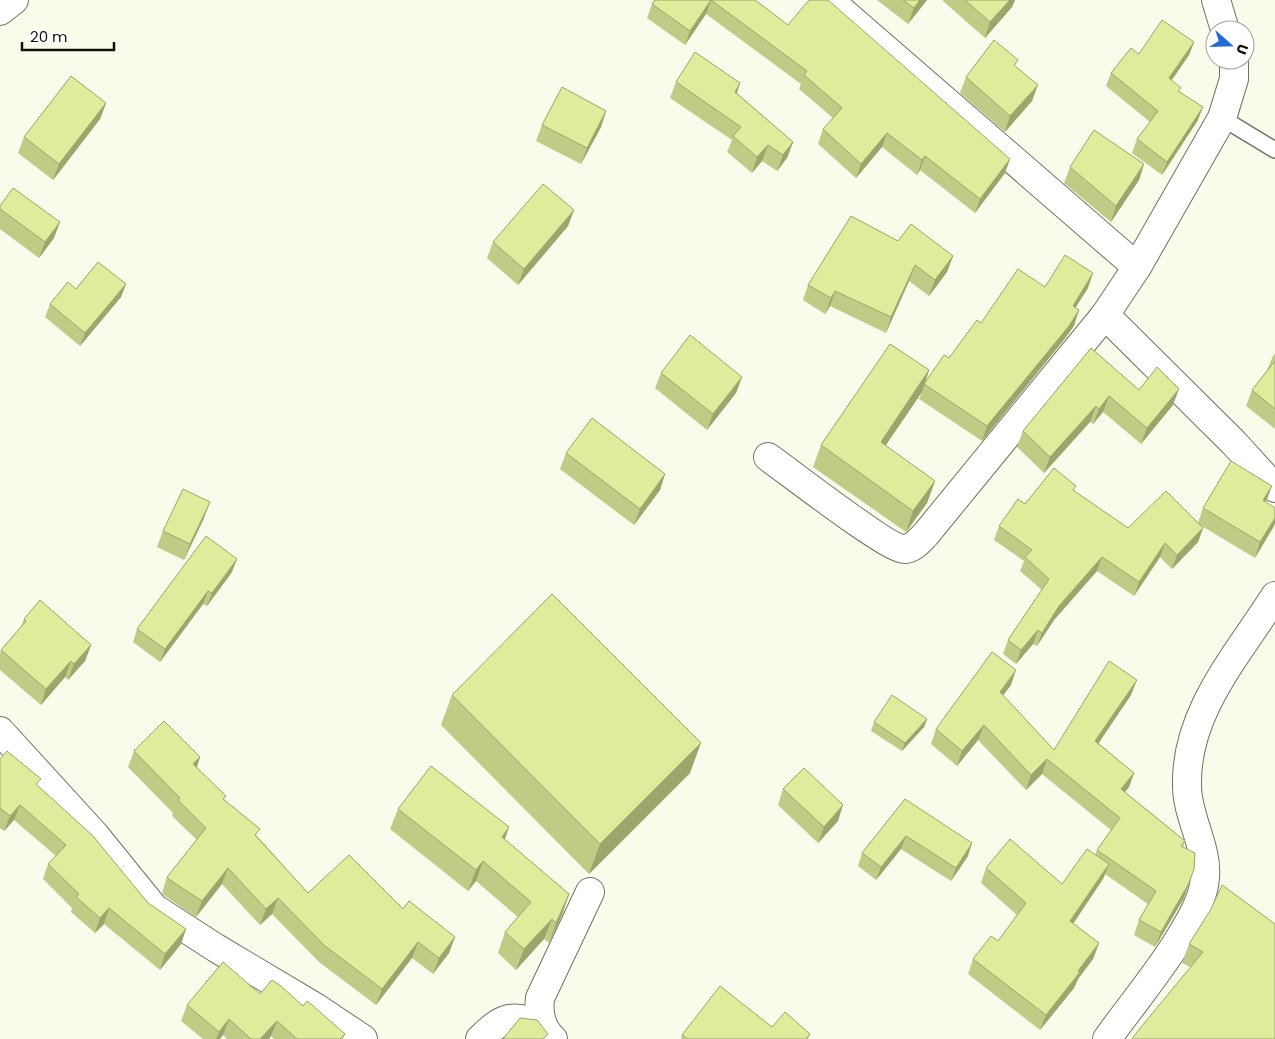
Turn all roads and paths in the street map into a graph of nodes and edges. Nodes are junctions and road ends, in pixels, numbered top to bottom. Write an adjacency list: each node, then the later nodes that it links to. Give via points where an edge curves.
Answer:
1 (14, 0): 4 (street)
2 (829, 0): 9 (street)
3 (1216, 0): 5 (street)
4 (0, 11)
5 (1222, 20)
6 (1234, 70): 7 (street)
7 (1222, 118): 8 (lane); 9 (street)
8 (1275, 150)
9 (1137, 267): 10 (street)
10 (1105, 315): 11 (street, via 913,546 900,548 879,537); 12 (street)
11 (768, 456)
12 (1275, 488)
13 (1275, 596): 19 (street, via 1217,684 1196,728 1186,787 1204,855 1205,879 1192,919 1156,975)
14 (0, 731): 17 (street, via 95,835 154,908 316,1006)
15 (590, 892): 16 (street, via 540,998 539,1007)
16 (547, 1031): 18 (street, via 511,1017 503,1019)
17 (363, 1039)
18 (480, 1039)
19 (1107, 1039)

